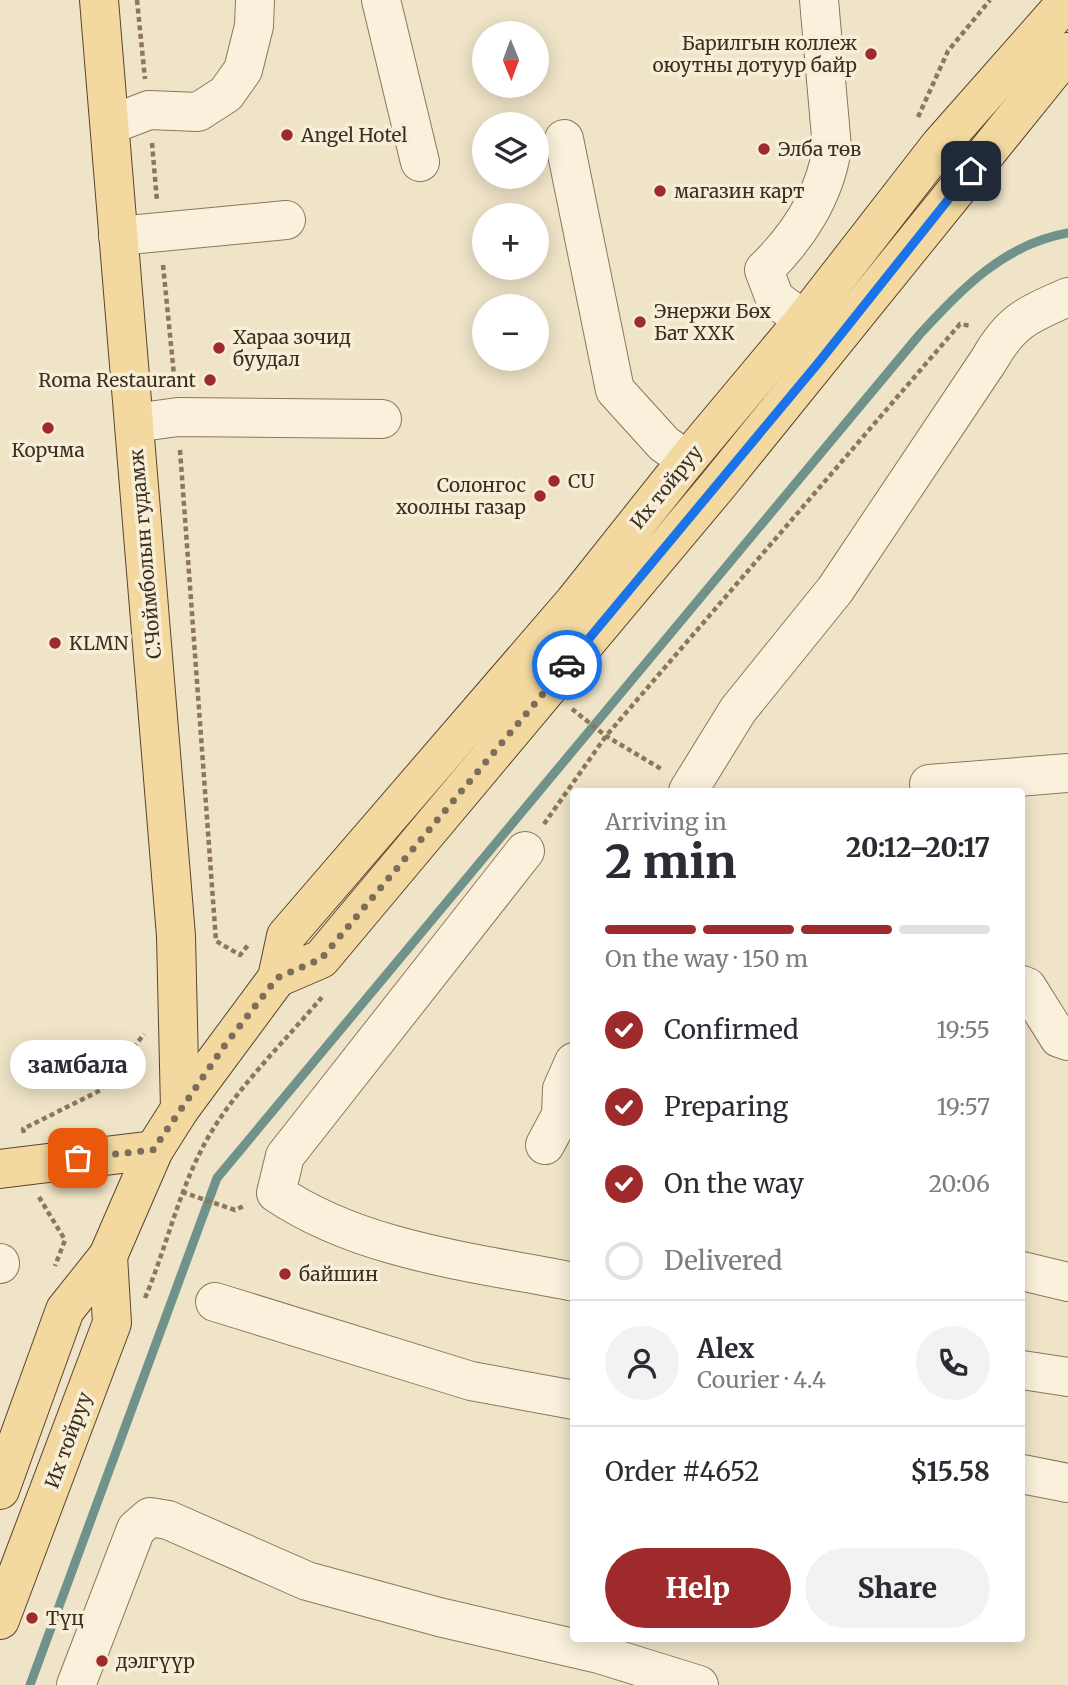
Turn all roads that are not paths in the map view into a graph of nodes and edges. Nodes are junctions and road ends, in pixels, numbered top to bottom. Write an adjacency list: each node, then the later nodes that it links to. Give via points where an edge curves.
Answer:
1 (99, 0): 7 (main road, С.Чоймболын гудамж)
2 (255, 0): 7 (lane, via 243,70 226,94 198,112 149,110)
3 (381, 0): 9 (lane)
4 (819, 0): 13 (lane, via 830,160 805,222 764,270 775,299)
5 (1068, 0): 13 (main road, Их тойруу, via 940,145)
6 (1068, 52): 21 (main road, Их тойруу, via 718,485 321,959)
7 (110, 124): 11 (main road, С.Чоймболын гудамж)
8 (564, 139): 16 (lane, via 615,390 664,444)
9 (420, 162)
10 (286, 220): 11 (lane)
11 (118, 236): 15 (main road, С.Чоймболын гудамж)
12 (1068, 298): 19 (lane, via 1004,332 835,590 738,710)
13 (804, 320): 16 (main road, Их тойруу)
14 (382, 419): 15 (lane, via 178,417)
15 (134, 423): 25 (main road, С.Чоймболын гудамж, via 176,936)
16 (687, 460): 21 (main road, Их тойруу, via 575,602 286,936)
17 (1068, 773): 18 (lane)
18 (929, 784)
19 (690, 788)
20 (525, 851): 31 (lane, via 285,1156 276,1193 304,1212 401,1248)
21 (277, 978): 25 (main road, Их тойруу)
22 (1025, 986): 23 (lane, via 1059,1038)
23 (1068, 1041)
24 (570, 1071): 26 (lane, via 562,1089)
25 (180, 1109): 27 (main road, Их тойруу)
26 (560, 1127)
27 (153, 1150): 28 (main road); 29 (main road, Их тойруу)
28 (14, 1166)
29 (108, 1255): 39 (main road, Их тойруу, via 65,1310); 40 (main road, Их тойруу, via 112,1322)
30 (1025, 1272): 32 (lane)
31 (570, 1281)
32 (1068, 1282)
33 (215, 1302): 36 (lane, via 471,1381)
34 (1025, 1370): 35 (lane)
35 (1068, 1377)
36 (570, 1399)
37 (1025, 1475): 38 (lane)
38 (1068, 1482)
39 (0, 1490)
40 (0, 1620)
41 (76, 1685): 42 (lane, via 136,1529 150,1517 168,1520 307,1581 599,1654)
42 (699, 1685)

